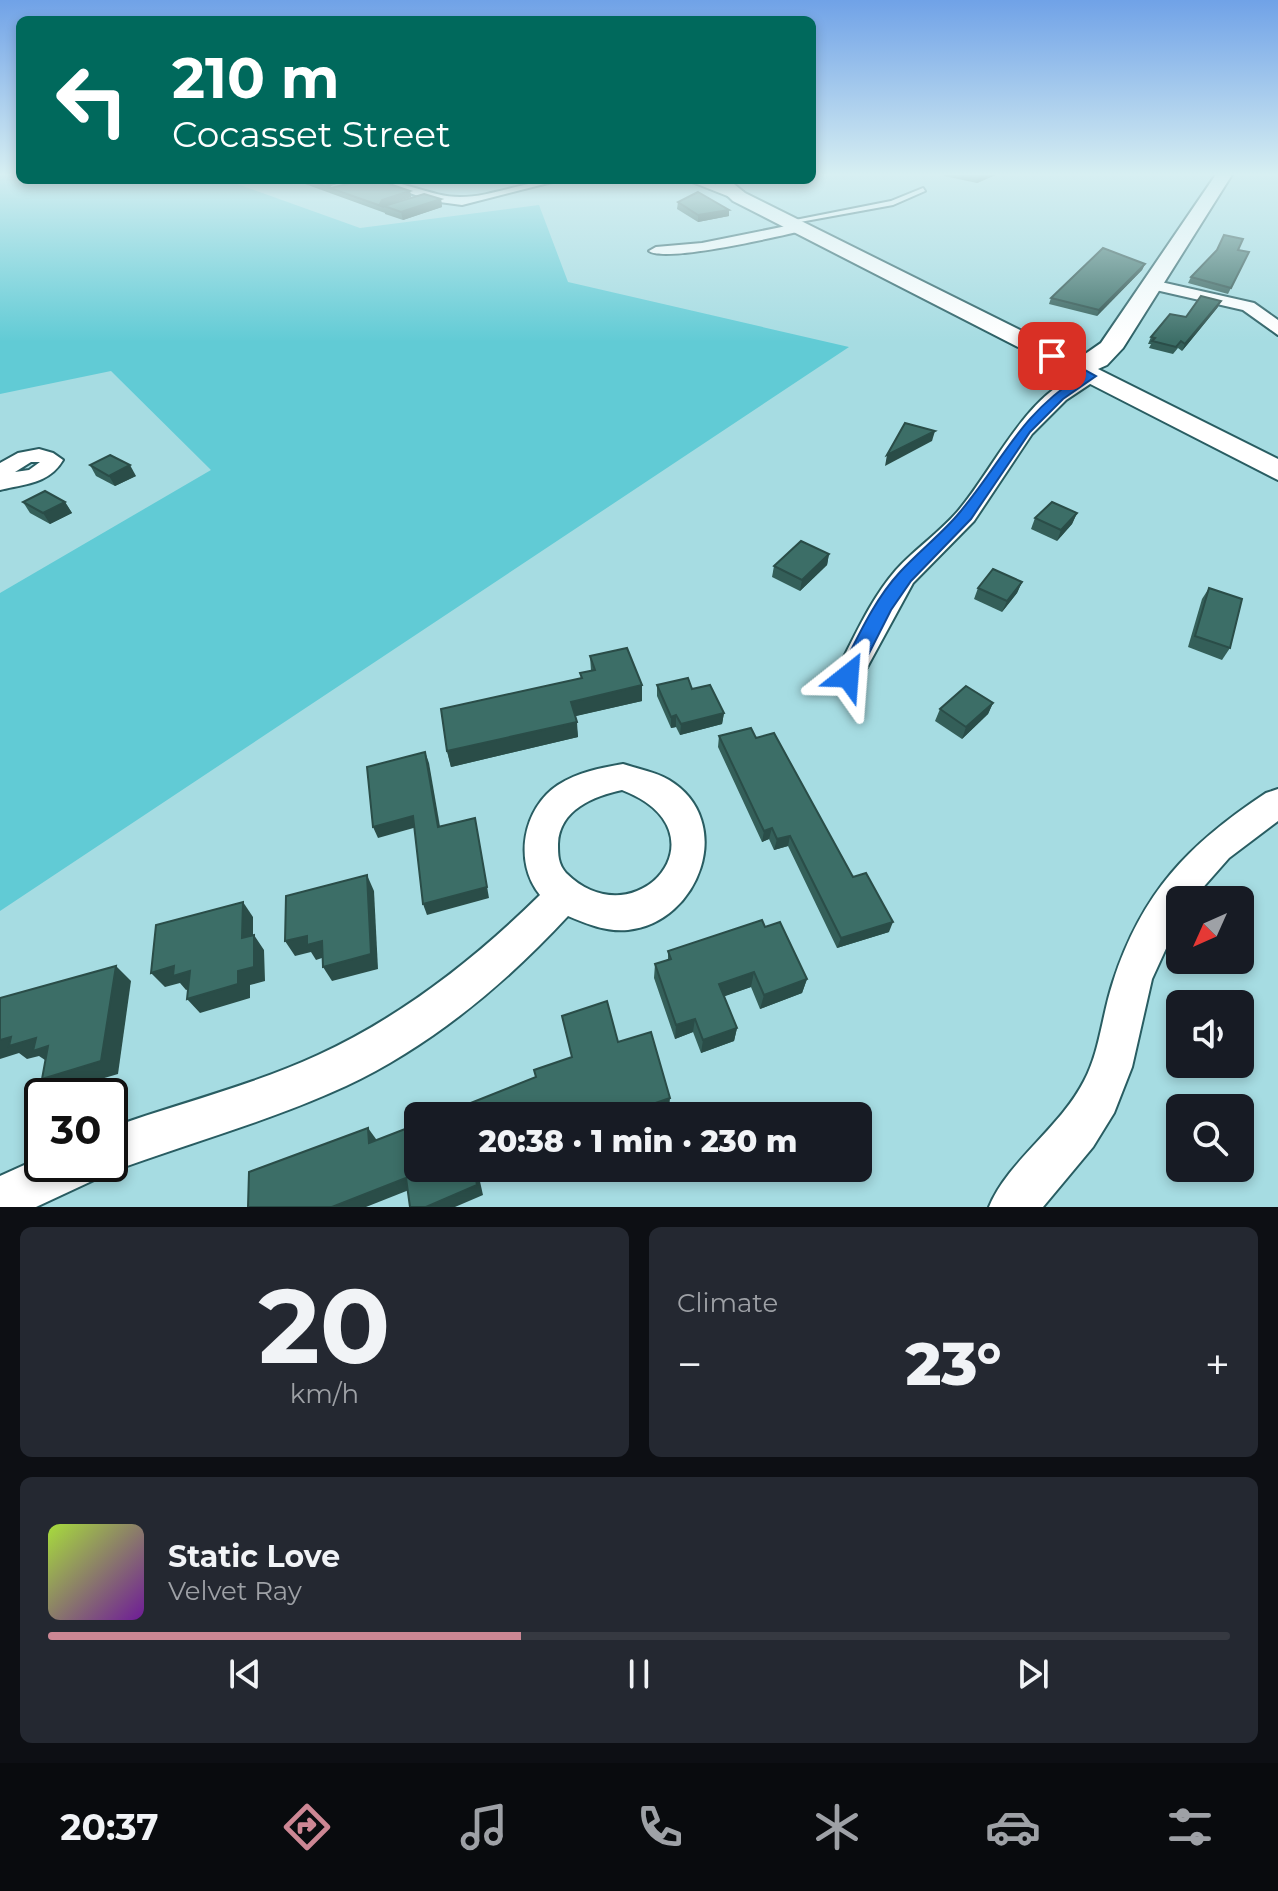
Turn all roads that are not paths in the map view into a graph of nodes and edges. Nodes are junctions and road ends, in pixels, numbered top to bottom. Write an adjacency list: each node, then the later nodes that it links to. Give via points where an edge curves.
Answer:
1 (777, 229): 4 (street, via 702,247)
2 (803, 229): 7 (street)
3 (1188, 229): 5 (street)
4 (656, 251)
5 (1152, 285): 6 (street, via 1248,306); 7 (street, via 1104,355)
6 (1278, 330)
7 (1083, 372): 8 (street); 9 (street, via 1025,430 966,516 904,577)
8 (1278, 471)
9 (848, 676)
10 (1278, 803): 15 (street, via 1209,853 1180,886 1134,977 1107,1080 1059,1155)
11 (564, 895): 11 (street, via 543,866 540,848 548,815 572,790 605,778 632,779 657,788 682,811 691,842 689,860 672,890 638,909 609,912); 12 (street, via 469,986 396,1035 268,1097)
12 (128, 1144)
13 (39, 1182): 14 (street)
14 (0, 1200)
15 (1012, 1207)

